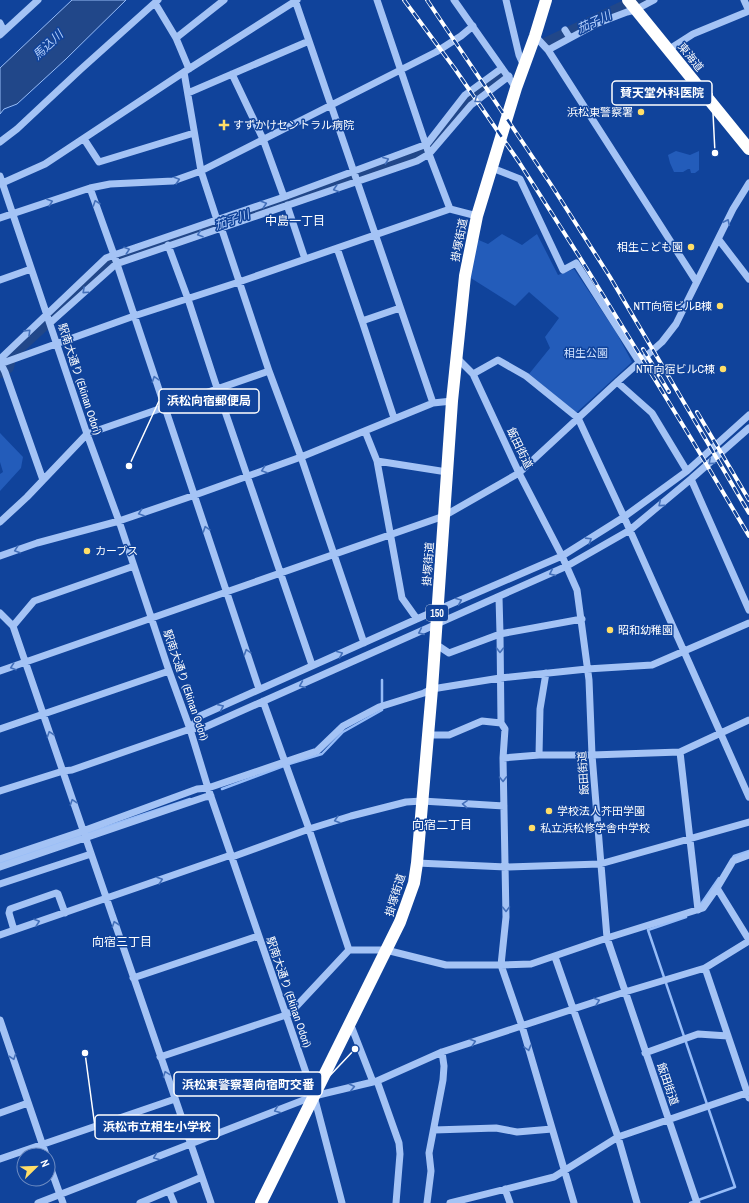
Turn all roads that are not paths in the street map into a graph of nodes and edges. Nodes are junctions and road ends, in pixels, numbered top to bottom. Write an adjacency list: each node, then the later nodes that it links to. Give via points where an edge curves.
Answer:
1 (38, 0): 16 (street)
2 (224, 0): 18 (street)
3 (296, 0): 20 (street); 26 (street)
4 (377, 0): 25 (street)
5 (454, 0): 14 (street)
6 (506, 0): 23 (street)
7 (546, 0): 17 (highway, 掛塚街道 / 150)
8 (654, 0): 11 (street)
9 (744, 0): 12 (street)
10 (157, 2): 18 (street); 35 (street)
11 (630, 3): 19 (street); 22 (highway, 東海道)
12 (749, 11): 22 (street, via 693,34)
13 (0, 23): 16 (street)
14 (473, 26): 24 (street); 25 (street, via 441,49)
15 (565, 30): 19 (street)
16 (2, 33)
17 (535, 36): 21 (street); 23 (highway, 掛塚街道 / 150)
18 (176, 38): 26 (street)
19 (570, 38): 21 (street)
20 (310, 41): 27 (street); 31 (street)
21 (548, 50): 64 (street)
22 (668, 50): 37 (highway, 東海道)
23 (524, 66): 29 (highway, 掛塚街道 / 150)
24 (502, 68): 28 (street); 36 (street, via 465,95)
25 (401, 70): 31 (street); 36 (street)
26 (186, 71): 30 (street); 33 (street)
27 (232, 74): 30 (street); 34 (street)
28 (508, 76): 29 (street); 38 (street, one-way to 38, via 471,105)
29 (516, 88): 39 (highway, 掛塚街道 / 150)
30 (188, 94): 32 (street)
31 (330, 106): 34 (street); 41 (street)
32 (194, 133): 33 (street, via 99,162); 40 (street)
33 (84, 139): 42 (street, via 45,164 10,181)
34 (264, 140): 40 (street); 46 (street)
35 (0, 142)
36 (427, 144): 38 (street); 41 (street, one-way to 36)
37 (749, 149)
38 (429, 154): 43 (street, via 417,161); 48 (street)
39 (492, 168): 50 (highway, 掛塚街道 / 150); 73 (street, via 520,179 563,270 576,263)
40 (201, 171): 45 (street, one-way to 40, via 110,184 173,181); 52 (street)
41 (353, 172): 43 (street); 46 (street)
42 (1, 181): 49 (street, 駅南大通り (Ekinan Odori))
43 (357, 182): 47 (street, one-way to 47); 54 (street)
44 (749, 183): 55 (street, one-way to 44, via 733,209)
45 (90, 188): 49 (street, one-way to 45); 58 (street, one-way to 45)
46 (284, 197): 52 (street, one-way to 46)
47 (287, 205): 53 (street); 59 (street)
48 (450, 209): 50 (street); 54 (street)
49 (13, 214): 51 (street); 61 (street, 駅南大通り (Ekinan Odori))
50 (478, 216): 72 (highway, 掛塚街道 / 150, via 465,276)
51 (0, 218)
52 (217, 220): 53 (street); 58 (street, one-way to 52)
53 (221, 227): 56 (street, one-way to 56); 65 (street)
54 (376, 234): 57 (street); 67 (street)
55 (719, 240): 62 (street); 64 (street)
56 (168, 245): 60 (street); 66 (street)
57 (337, 248): 59 (street); 70 (street)
58 (114, 255): 60 (street); 69 (street, via 106,258)
59 (305, 259): 65 (street)
60 (116, 264): 68 (street); 69 (street, one-way to 69)
61 (31, 269): 63 (street); 69 (street, 駅南大通り (Ekinan Odori))
62 (749, 279)
63 (0, 280)
64 (696, 281): 73 (street, via 676,324)
65 (240, 282): 66 (street); 75 (street)
66 (188, 299): 68 (street); 78 (street)
67 (400, 308): 70 (street); 80 (street)
68 (134, 316): 71 (street); 81 (street, one-way to 68)
69 (49, 319): 71 (street, 駅南大通り (Ekinan Odori)); 74 (street, one-way to 69)
70 (362, 321): 83 (street)
71 (57, 344): 74 (street); 87 (street, 駅南大通り (Ekinan Odori))
72 (456, 357): 76 (street, 飯田街道); 79 (highway, 掛塚街道 / 150)
73 (640, 363): 77 (street)
74 (3, 366): 95 (street)
75 (269, 370): 78 (street); 88 (street)
76 (473, 374): 84 (street, via 498,360 526,376); 92 (street, 飯田街道)
77 (617, 382): 84 (street); 90 (street, via 652,413)
78 (217, 388): 81 (street); 93 (street)
79 (452, 401): 80 (street); 91 (highway, 掛塚街道 / 150)
80 (433, 403): 83 (street)
81 (164, 407): 87 (street); 96 (street)
82 (749, 415): 90 (street)
83 (394, 418): 86 (street)
84 (578, 418): 92 (street); 98 (street)
85 (749, 428): 94 (street, one-way to 94)
86 (365, 431): 88 (street); 89 (street)
87 (87, 434): 95 (street); 99 (street, 駅南大通り (Ekinan Odori))
88 (301, 457): 93 (street, one-way to 93); 103 (street)
89 (377, 461): 91 (street); 102 (street)
90 (687, 471): 98 (street)
91 (447, 472): 97 (highway, 掛塚街道 / 150)
92 (520, 473): 97 (street); 105 (street, 飯田街道)
93 (247, 476): 96 (street); 108 (street)
94 (692, 479): 101 (street, one-way to 101); 112 (street)
95 (43, 480): 100 (street)
96 (195, 495): 99 (street, one-way to 99); 109 (street, one-way to 96)
97 (444, 516): 102 (street); 111 (highway, 掛塚街道 / 150)
98 (624, 517): 101 (street); 105 (street, one-way to 98)
99 (119, 521): 104 (street, one-way to 104, via 36,543); 106 (street, 駅南大通り (Ekinan Odori))
100 (0, 522)
101 (630, 530): 107 (street); 123 (street)
102 (392, 534): 103 (street); 115 (street, via 402,598)
103 (333, 554): 108 (street); 121 (street)
104 (0, 556)
105 (562, 556): 107 (street, 飯田街道); 111 (street, one-way to 105)
106 (134, 566): 114 (street, 駅南大通り (Ekinan Odori)); 118 (street, via 34,601)
107 (567, 566): 110 (street, one-way to 110); 116 (street, 飯田街道, via 578,590)
108 (280, 573): 109 (street); 125 (street)
109 (227, 592): 114 (street); 131 (street, one-way to 109)
110 (499, 597): 119 (street); 120 (street)
111 (437, 610): 115 (street); 119 (highway, 掛塚街道 / 150)
112 (749, 610)
113 (0, 613): 118 (street)
114 (152, 619): 124 (street); 128 (street, 駅南大通り (Ekinan Odori))
115 (417, 619): 121 (street)
116 (582, 619): 120 (street); 126 (street, 飯田街道)
117 (749, 622): 123 (street)
118 (13, 626): 124 (street)
119 (436, 626): 122 (highway, 掛塚街道 / 150); 133 (street, one-way to 133)
120 (500, 634): 122 (street, via 449,653); 130 (street, one-way to 130)
121 (364, 643): 125 (street, one-way to 121)
122 (434, 643): 132 (highway, 掛塚街道 / 150)
123 (683, 650): 126 (street, via 652,665); 139 (street)
124 (26, 662): 127 (street, one-way to 127); 134 (street)
125 (312, 665): 131 (street)
126 (587, 669): 129 (street); 143 (street, 飯田街道)
127 (0, 671)
128 (169, 671): 134 (street); 137 (street, 駅南大通り (Ekinan Odori))
129 (546, 673): 130 (street); 142 (street, via 540,709)
130 (500, 678): 132 (street); 136 (street)
131 (259, 689): 137 (street, one-way to 131, via 200,716)
132 (432, 689): 140 (highway, 掛塚街道 / 150); 145 (street, via 379,707 343,726 317,751)
133 (263, 701): 137 (street, via 203,728); 145 (street)
134 (43, 714): 138 (street); 146 (street, one-way to 134)
135 (749, 720): 139 (street)
136 (501, 723): 140 (street, via 482,721 449,735); 144 (street, via 505,729)
137 (190, 728): 146 (street); 147 (street, 駅南大通り (Ekinan Odori))
138 (0, 729)
139 (720, 734): 141 (street); 150 (street)
140 (428, 735): 151 (highway, 掛塚街道 / 150)
141 (680, 752): 143 (street); 156 (street)
142 (539, 755): 143 (street); 144 (street)
143 (592, 755): 162 (street, 飯田街道)
144 (503, 758): 152 (street, one-way to 152)
145 (286, 764): 147 (street); 154 (street)
146 (63, 771): 148 (street); 155 (street, one-way to 146)
147 (208, 788): 149 (street, 駅南大通り (Ekinan Odori)); 155 (street, via 197,789)
148 (0, 791)
149 (211, 796): 155 (street); 159 (street, 駅南大通り (Ekinan Odori))
150 (749, 797)
151 (422, 801): 152 (street, one-way to 151); 154 (street, one-way to 154, via 406,802); 161 (highway, 掛塚街道 / 150)
152 (504, 806): 164 (street)
153 (749, 822): 156 (street)
154 (309, 829): 159 (street); 175 (street)
155 (84, 834): 157 (street); 160 (street); 163 (street)
156 (689, 839): 162 (street); 168 (street)
157 (91, 854): 165 (street); 167 (street)
158 (749, 855): 166 (street, via 733,861)
159 (232, 856): 167 (street, one-way to 159); 172 (street, 駅南大通り (Ekinan Odori))
160 (0, 859)
161 (417, 863): 164 (street); 176 (highway, 掛塚街道 / 150, via 414,883 400,922)
162 (600, 864): 164 (street); 173 (street, 飯田街道)
163 (0, 867)
164 (506, 867): 178 (street, one-way to 178, via 506,917)
165 (0, 884)
166 (717, 888): 168 (street, via 703,908); 174 (street)
167 (106, 899): 169 (street); 180 (street, one-way to 167)
168 (698, 910): 173 (street)
169 (65, 913): 170 (street, one-way to 169); 170 (street, via 58,894 39,898 10,908)
170 (14, 930): 171 (street)
171 (0, 935)
172 (258, 936): 180 (street); 183 (street, 駅南大通り (Ekinan Odori))
173 (607, 938): 177 (street); 181 (street, 飯田街道)
174 (749, 940): 179 (street)
175 (349, 950): 176 (street); 183 (street)
176 (386, 950): 178 (street, via 446,965); 185 (highway, 掛塚街道 / 150)
177 (555, 957): 178 (street, via 532,964); 182 (street)
178 (501, 965): 186 (street)
179 (705, 968): 181 (street); 187 (street)
180 (133, 978): 190 (street)
181 (625, 992): 182 (street, one-way to 181); 189 (street, 飯田街道)
182 (574, 1009): 186 (street); 200 (street)
183 (286, 1015): 190 (street); 193 (street, 駅南大通り (Ekinan Odori))
184 (0, 1022): 195 (street, one-way to 195)
185 (350, 1023): 191 (street); 193 (highway, 掛塚街道 / 150)
186 (522, 1026): 188 (street, one-way to 186); 198 (street, one-way to 198)
187 (728, 1036): 189 (street, via 698,1034); 192 (street)
188 (442, 1052): 191 (street); 199 (street, via 443,1080)
189 (645, 1053): 197 (street, 飯田街道)
190 (160, 1057): 194 (street, one-way to 190)
191 (375, 1082): 193 (street, one-way to 191); 217 (street, via 399,1143)
192 (748, 1094): 197 (street)
193 (314, 1096): 201 (street, one-way to 201); 215 (highway, 掛塚街道 / 150); 216 (street, 駅南大通り (Ekinan Odori))
194 (175, 1099): 201 (street); 202 (street)
195 (28, 1103): 196 (street); 202 (street)
196 (0, 1113)
197 (668, 1120): 200 (street); 223 (street, 飯田街道)
198 (552, 1129): 199 (street, via 517,1132 496,1128); 204 (street)
199 (434, 1130): 218 (street, via 429,1153 431,1171)
200 (618, 1137): 204 (street); 222 (street)
201 (190, 1144): 205 (street); 209 (street, one-way to 209)
202 (42, 1145): 203 (street)
203 (0, 1159)
204 (564, 1171): 207 (street, via 554,1178); 221 (street)
205 (202, 1177): 208 (street); 214 (street)
206 (56, 1183): 209 (street)
207 (505, 1189): 219 (street); 220 (street)
208 (169, 1191): 212 (street); 213 (street)
209 (60, 1194): 210 (street); 211 (street)
210 (38, 1203)
211 (63, 1203)
212 (140, 1203)
213 (174, 1203)
214 (211, 1203)
215 (261, 1203)
216 (342, 1203)
217 (396, 1203)
218 (427, 1203)
219 (450, 1203)
220 (510, 1203)
221 (574, 1203)
222 (637, 1203)
223 (697, 1203)

